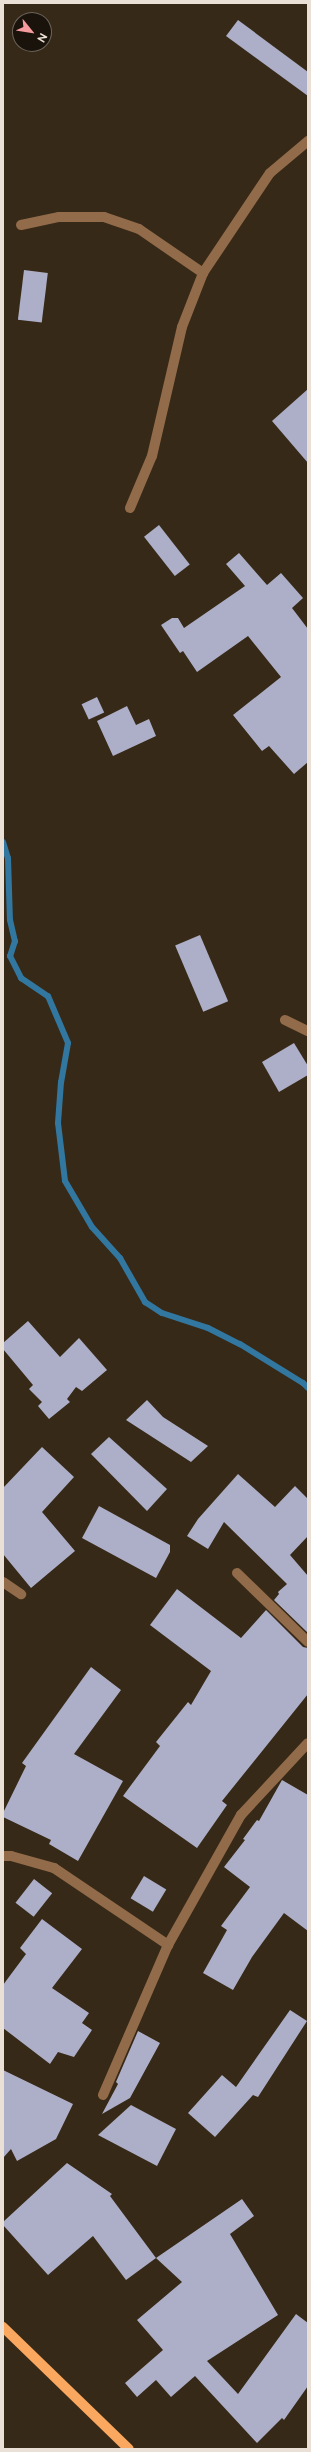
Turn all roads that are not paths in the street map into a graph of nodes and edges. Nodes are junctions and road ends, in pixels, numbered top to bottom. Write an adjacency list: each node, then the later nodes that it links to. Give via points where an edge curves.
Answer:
1 (308, 141): 3 (street, via 270,173)
2 (21, 225): 3 (street, via 59,217 104,217 139,229)
3 (203, 273): 4 (street, via 182,327 152,456)
4 (130, 508)
5 (285, 1020): 6 (street)
6 (308, 1031)
7 (237, 1573): 10 (street)
8 (3, 1582): 9 (street)
9 (20, 1594)
10 (308, 1642)
11 (308, 1744): 13 (street, via 240,1815)
12 (3, 1856): 13 (street, via 54,1868)
13 (168, 1945): 14 (street)
14 (102, 2095)
15 (3, 2327): 16 (main road)
16 (129, 2449)

